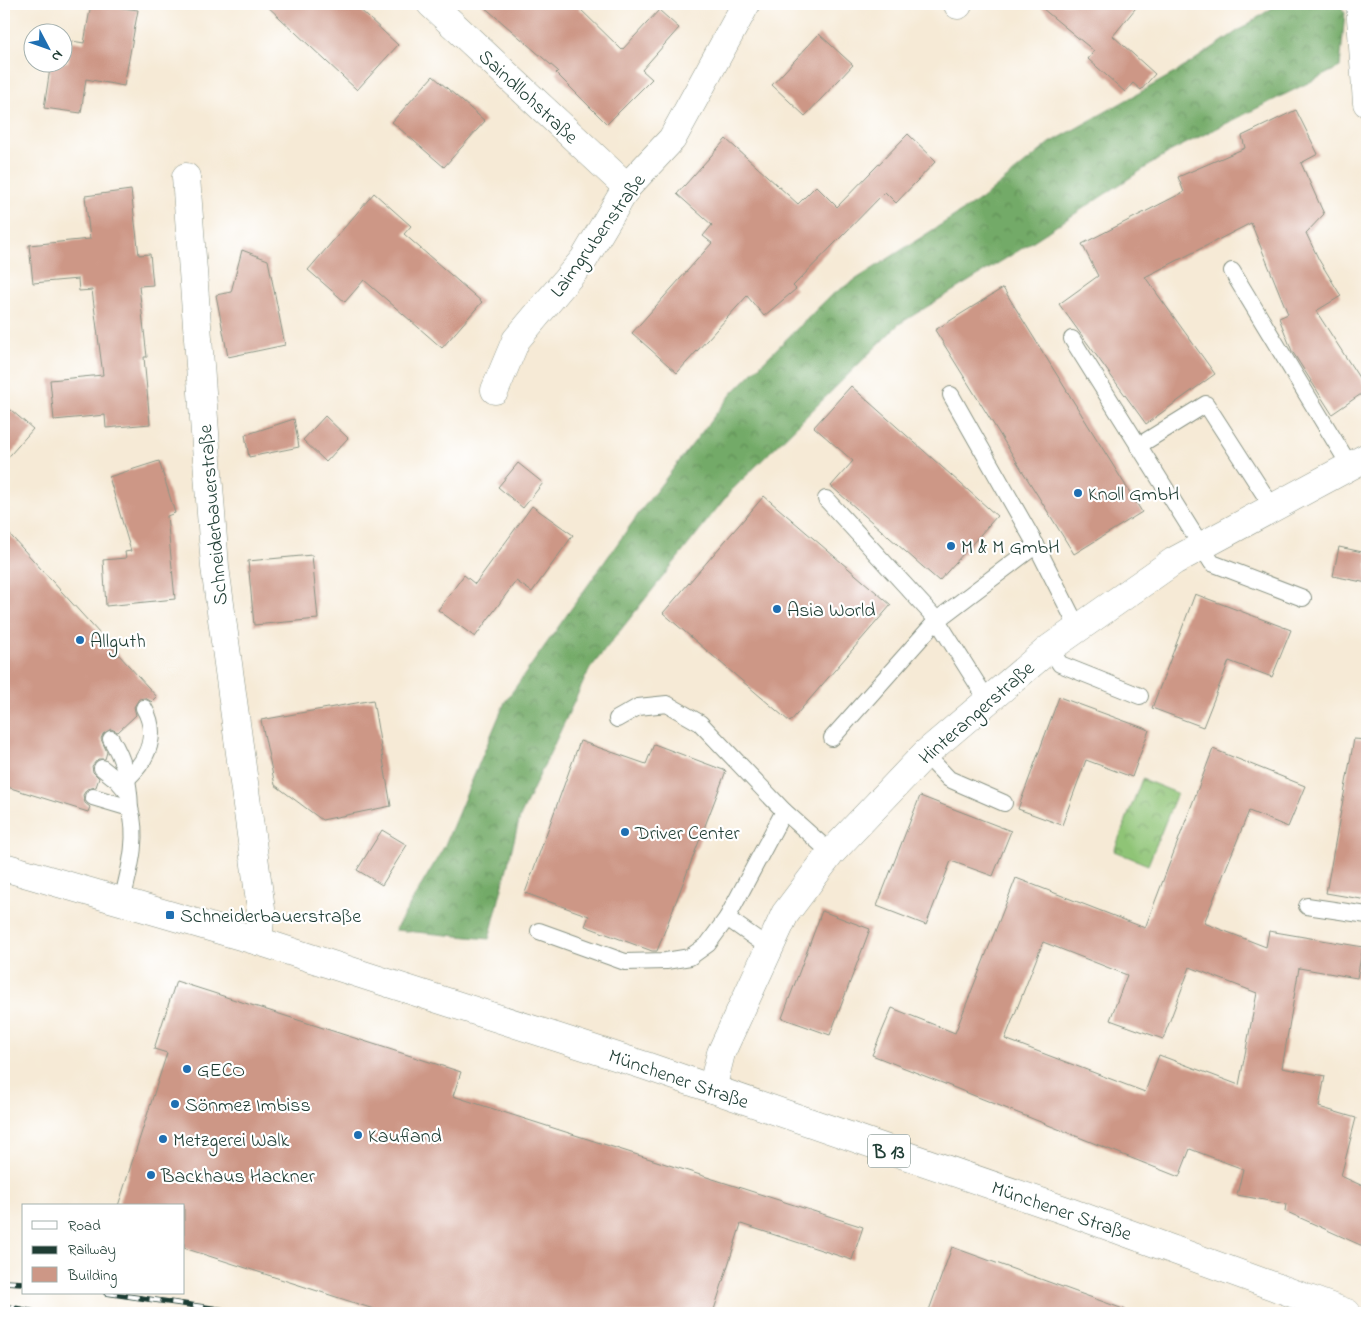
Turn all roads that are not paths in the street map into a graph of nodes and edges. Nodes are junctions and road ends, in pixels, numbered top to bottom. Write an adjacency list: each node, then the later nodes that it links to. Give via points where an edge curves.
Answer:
1 (431, 4): 6 (street, Saindllohstraße)
2 (746, 4): 6 (street, Laimgrubenstraße, via 672,139)
3 (1360, 4): 4 (street)
4 (1367, 103)
5 (186, 177): 40 (street, Schneiderbauerstraße, via 215,567 262,909)
6 (627, 187): 9 (street, Laimgrubenstraße, via 584,259 516,340)
7 (1232, 271): 12 (lane)
8 (1072, 339): 11 (lane)
9 (495, 390)
10 (951, 395): 15 (lane)
11 (1138, 446): 14 (lane, via 1206,404); 16 (lane)
12 (1359, 461): 14 (street, Hinterangerstraße)
13 (826, 500): 18 (lane)
14 (1273, 508): 16 (street, Hinterangerstraße)
15 (1036, 545): 18 (lane); 19 (lane)
16 (1200, 547): 17 (lane, via 1212,563); 19 (street, Hinterangerstraße, via 1174,561)
17 (1303, 598)
18 (937, 620): 22 (lane); 25 (lane)
19 (1078, 628): 20 (street, Hinterangerstraße)
20 (1050, 648): 21 (lane, via 1060,664); 22 (street, Hinterangerstraße)
21 (1140, 696)
22 (988, 702): 27 (street, Hinterangerstraße)
23 (144, 708): 29 (lane, via 151,720 152,737)
24 (617, 720): 32 (lane, via 638,707 667,704 700,722)
25 (832, 738)
26 (111, 739): 29 (lane, via 121,755)
27 (925, 754): 31 (lane, via 949,779); 33 (street, Hinterangerstraße)
28 (102, 768): 29 (lane)
29 (129, 794): 30 (lane); 35 (lane, via 133,842)
30 (93, 797)
31 (1004, 803)
32 (784, 811): 33 (lane); 38 (lane)
33 (831, 853): 41 (street, Hinterangerstraße, via 785,914)
34 (4, 867): 35 (street, Münchener Straße / B 13)
35 (122, 902): 40 (street, Münchener Straße / B 13)
36 (1307, 906): 37 (lane)
37 (1367, 915)
38 (727, 918): 39 (lane, via 708,944 690,957 666,961 625,962); 41 (lane)
39 (539, 931)
40 (258, 941): 42 (street, Münchener Straße / B 13)
41 (768, 947): 42 (street, Hinterangerstraße, via 721,1053)
42 (712, 1089): 43 (street, Münchener Straße / B 13, via 1067,1211)
43 (1347, 1313)

